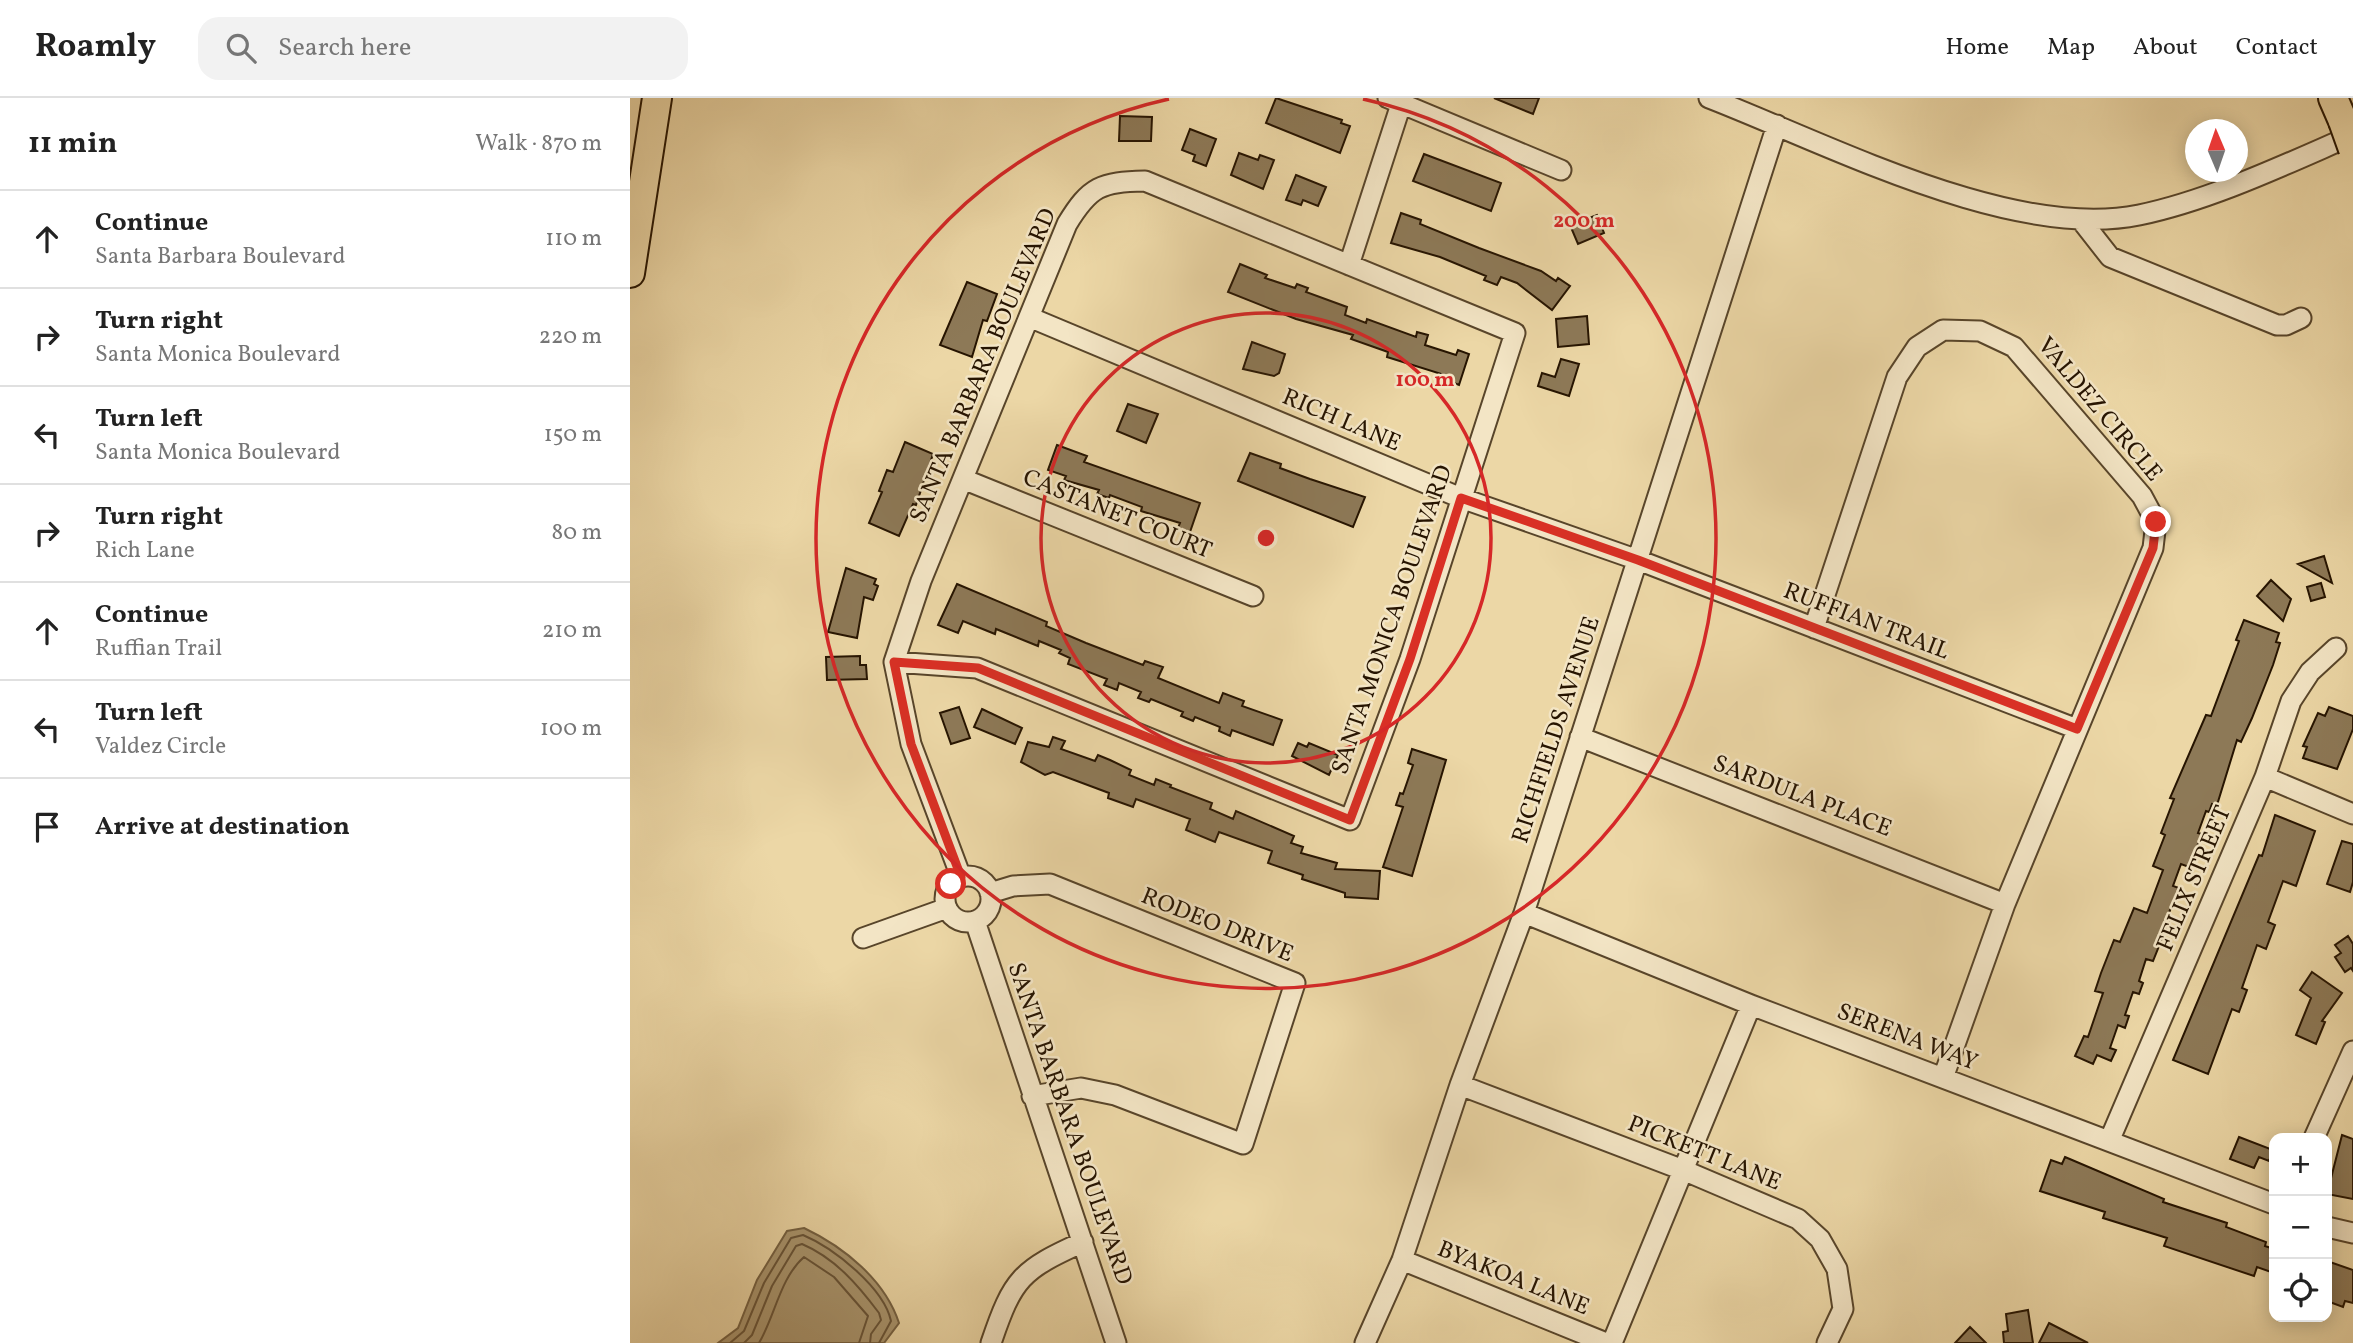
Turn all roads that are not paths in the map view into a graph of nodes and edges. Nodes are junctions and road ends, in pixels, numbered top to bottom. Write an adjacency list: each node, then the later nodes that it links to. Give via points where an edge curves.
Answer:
1 (657, 98): 10 (highway)
2 (1709, 98): 5 (street)
3 (1398, 100): 7 (street); 9 (street)
4 (2343, 118): 6 (highway, bridge); 8 (street, via 2253,177 2160,209 2121,218)
5 (1777, 125): 8 (street, via 1968,197 2037,216); 16 (street, RICHFIELDS AVENUE)
6 (2353, 149)
7 (1561, 170)
8 (2081, 220): 12 (street, via 2110,257 2267,322 2286,325)
9 (1349, 265): 11 (street, SANTA BARBARA BOULEVARD, via 1145,181 1111,182 1083,198 1067,224); 13 (street, SANTA BARBARA BOULEVARD)
10 (630, 273)
11 (1029, 317): 14 (street, SANTA BARBARA BOULEVARD); 15 (street, RICH LANE)
12 (2301, 318)
13 (1515, 333): 15 (street, SANTA MONICA BOULEVARD)
14 (963, 479): 17 (street, CASTANET COURT); 20 (street, SANTA BARBARA BOULEVARD)
15 (1461, 498): 16 (street, RICH LANE); 20 (street, SANTA MONICA BOULEVARD, via 1410,659 1350,820 978,668)
16 (1638, 560): 18 (street, RUFFIAN TRAIL); 22 (street, RICHFIELDS AVENUE)
17 (1253, 596)
18 (1814, 628): 21 (street, RUFFIAN TRAIL); 21 (street, VALDEZ CIRCLE, via 1897,377 1917,347 1943,330 1980,331 2014,348 2141,496 2156,522 2153,548)
19 (2336, 648): 23 (street, FELIX STREET, via 2310,672 2291,701)
20 (894, 662): 25 (street, via 911,744)
21 (2077, 729): 27 (street, VALDEZ CIRCLE)
22 (1580, 737): 27 (street, SARDULA PLACE); 29 (street, RICHFIELDS AVENUE)
23 (2265, 778): 24 (street); 38 (street, FELIX STREET)
24 (2353, 814)
25 (961, 877): 26 (street, via 982,881); 28 (street, via 947,889)
26 (990, 893): 30 (street, via 990,906); 36 (street, RODEO DRIVE, via 1013,886 1050,884 1295,984 1243,1144 1115,1095 1081,1088)
27 (2005, 904): 34 (street, VALDEZ CIRCLE)
28 (947, 908): 30 (street, via 955,918); 31 (street)
29 (1524, 913): 32 (street, SERENA WAY); 35 (street, RICHFIELDS AVENUE)
30 (975, 921): 36 (street, SANTA BARBARA BOULEVARD)
31 (863, 938)
32 (1751, 1005): 34 (street, SERENA WAY); 39 (street)
33 (2353, 1051): 37 (street)
34 (1943, 1078): 38 (street, SERENA WAY)
35 (1460, 1085): 39 (street, PICKETT LANE); 44 (street, RICHFIELDS AVENUE)
36 (1032, 1096): 43 (street, SANTA BARBARA BOULEVARD)
37 (2316, 1133)
38 (2110, 1139): 40 (street, SERENA WAY)
39 (1683, 1170): 49 (street); 50 (street, PICKETT LANE, via 1798,1219 1820,1239 1837,1269 1843,1309)
40 (2269, 1202)
41 (2332, 1228): 42 (street)
42 (2353, 1233)
43 (1083, 1242): 45 (street, via 1026,1270 1004,1304); 46 (street, SANTA BARBARA BOULEVARD)
44 (1402, 1260): 47 (street, RICHFIELDS AVENUE); 48 (street, BYAKOA LANE)
45 (990, 1343)
46 (1116, 1343)
47 (1365, 1343)
48 (1606, 1343)
49 (1612, 1343)
50 (1827, 1343)

